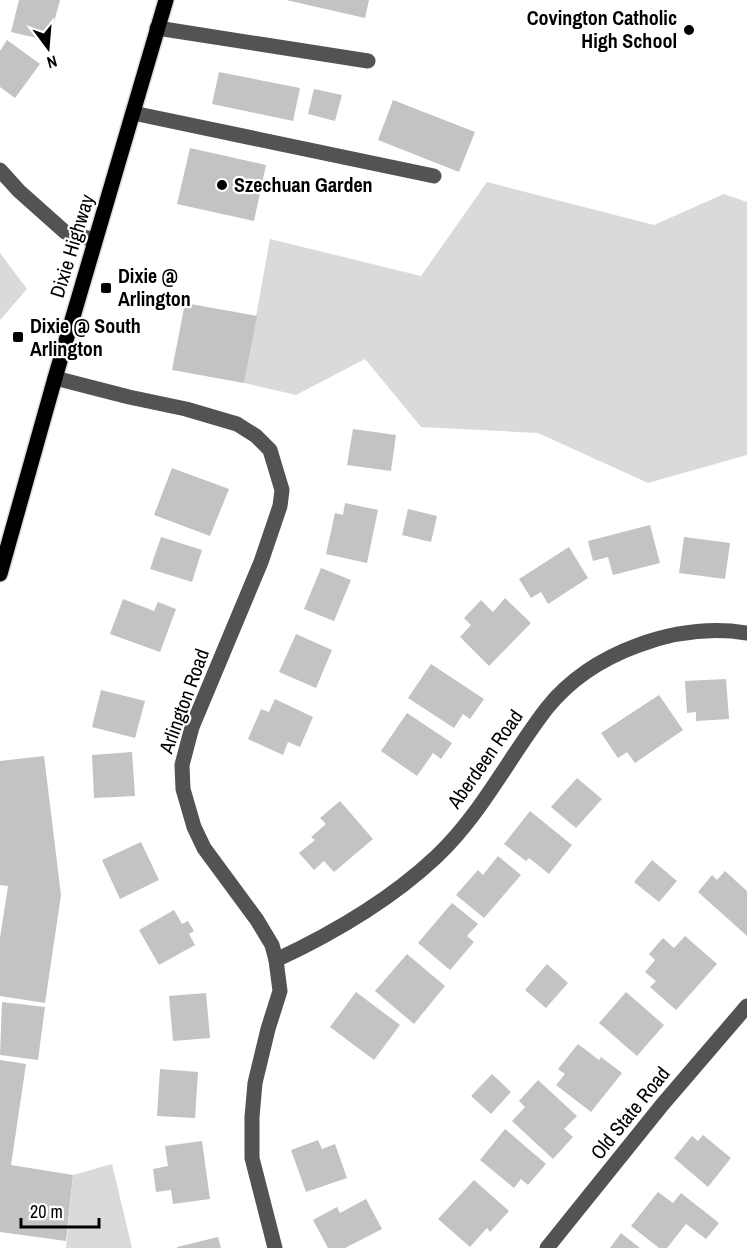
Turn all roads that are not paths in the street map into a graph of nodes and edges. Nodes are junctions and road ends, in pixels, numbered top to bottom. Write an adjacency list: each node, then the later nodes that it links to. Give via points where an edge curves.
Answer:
1 (166, 0): 2 (main road, Dixie Highway)
2 (157, 28): 3 (street); 4 (main road, Dixie Highway)
3 (368, 61)
4 (133, 113): 6 (street); 7 (main road, Dixie Highway)
5 (0, 170): 7 (street, via 65,231)
6 (434, 176)
7 (95, 240): 8 (main road, Dixie Highway)
8 (55, 378): 9 (main road, Dixie Highway); 11 (street, Arlington Road, via 186,408 237,424 270,450 282,490 280,506 261,562 192,727 182,765 183,789 204,848 257,920)
9 (0, 574)
10 (747, 633): 11 (street, Aberdeen Road, via 685,633 645,643 598,665 548,707 462,828 436,857 385,900 330,934)
11 (276, 960): 13 (street, Arlington Road, via 280,991 258,1072 252,1117 252,1158)
12 (747, 1006): 14 (street, Old State Road)
13 (275, 1248)
14 (547, 1248)

